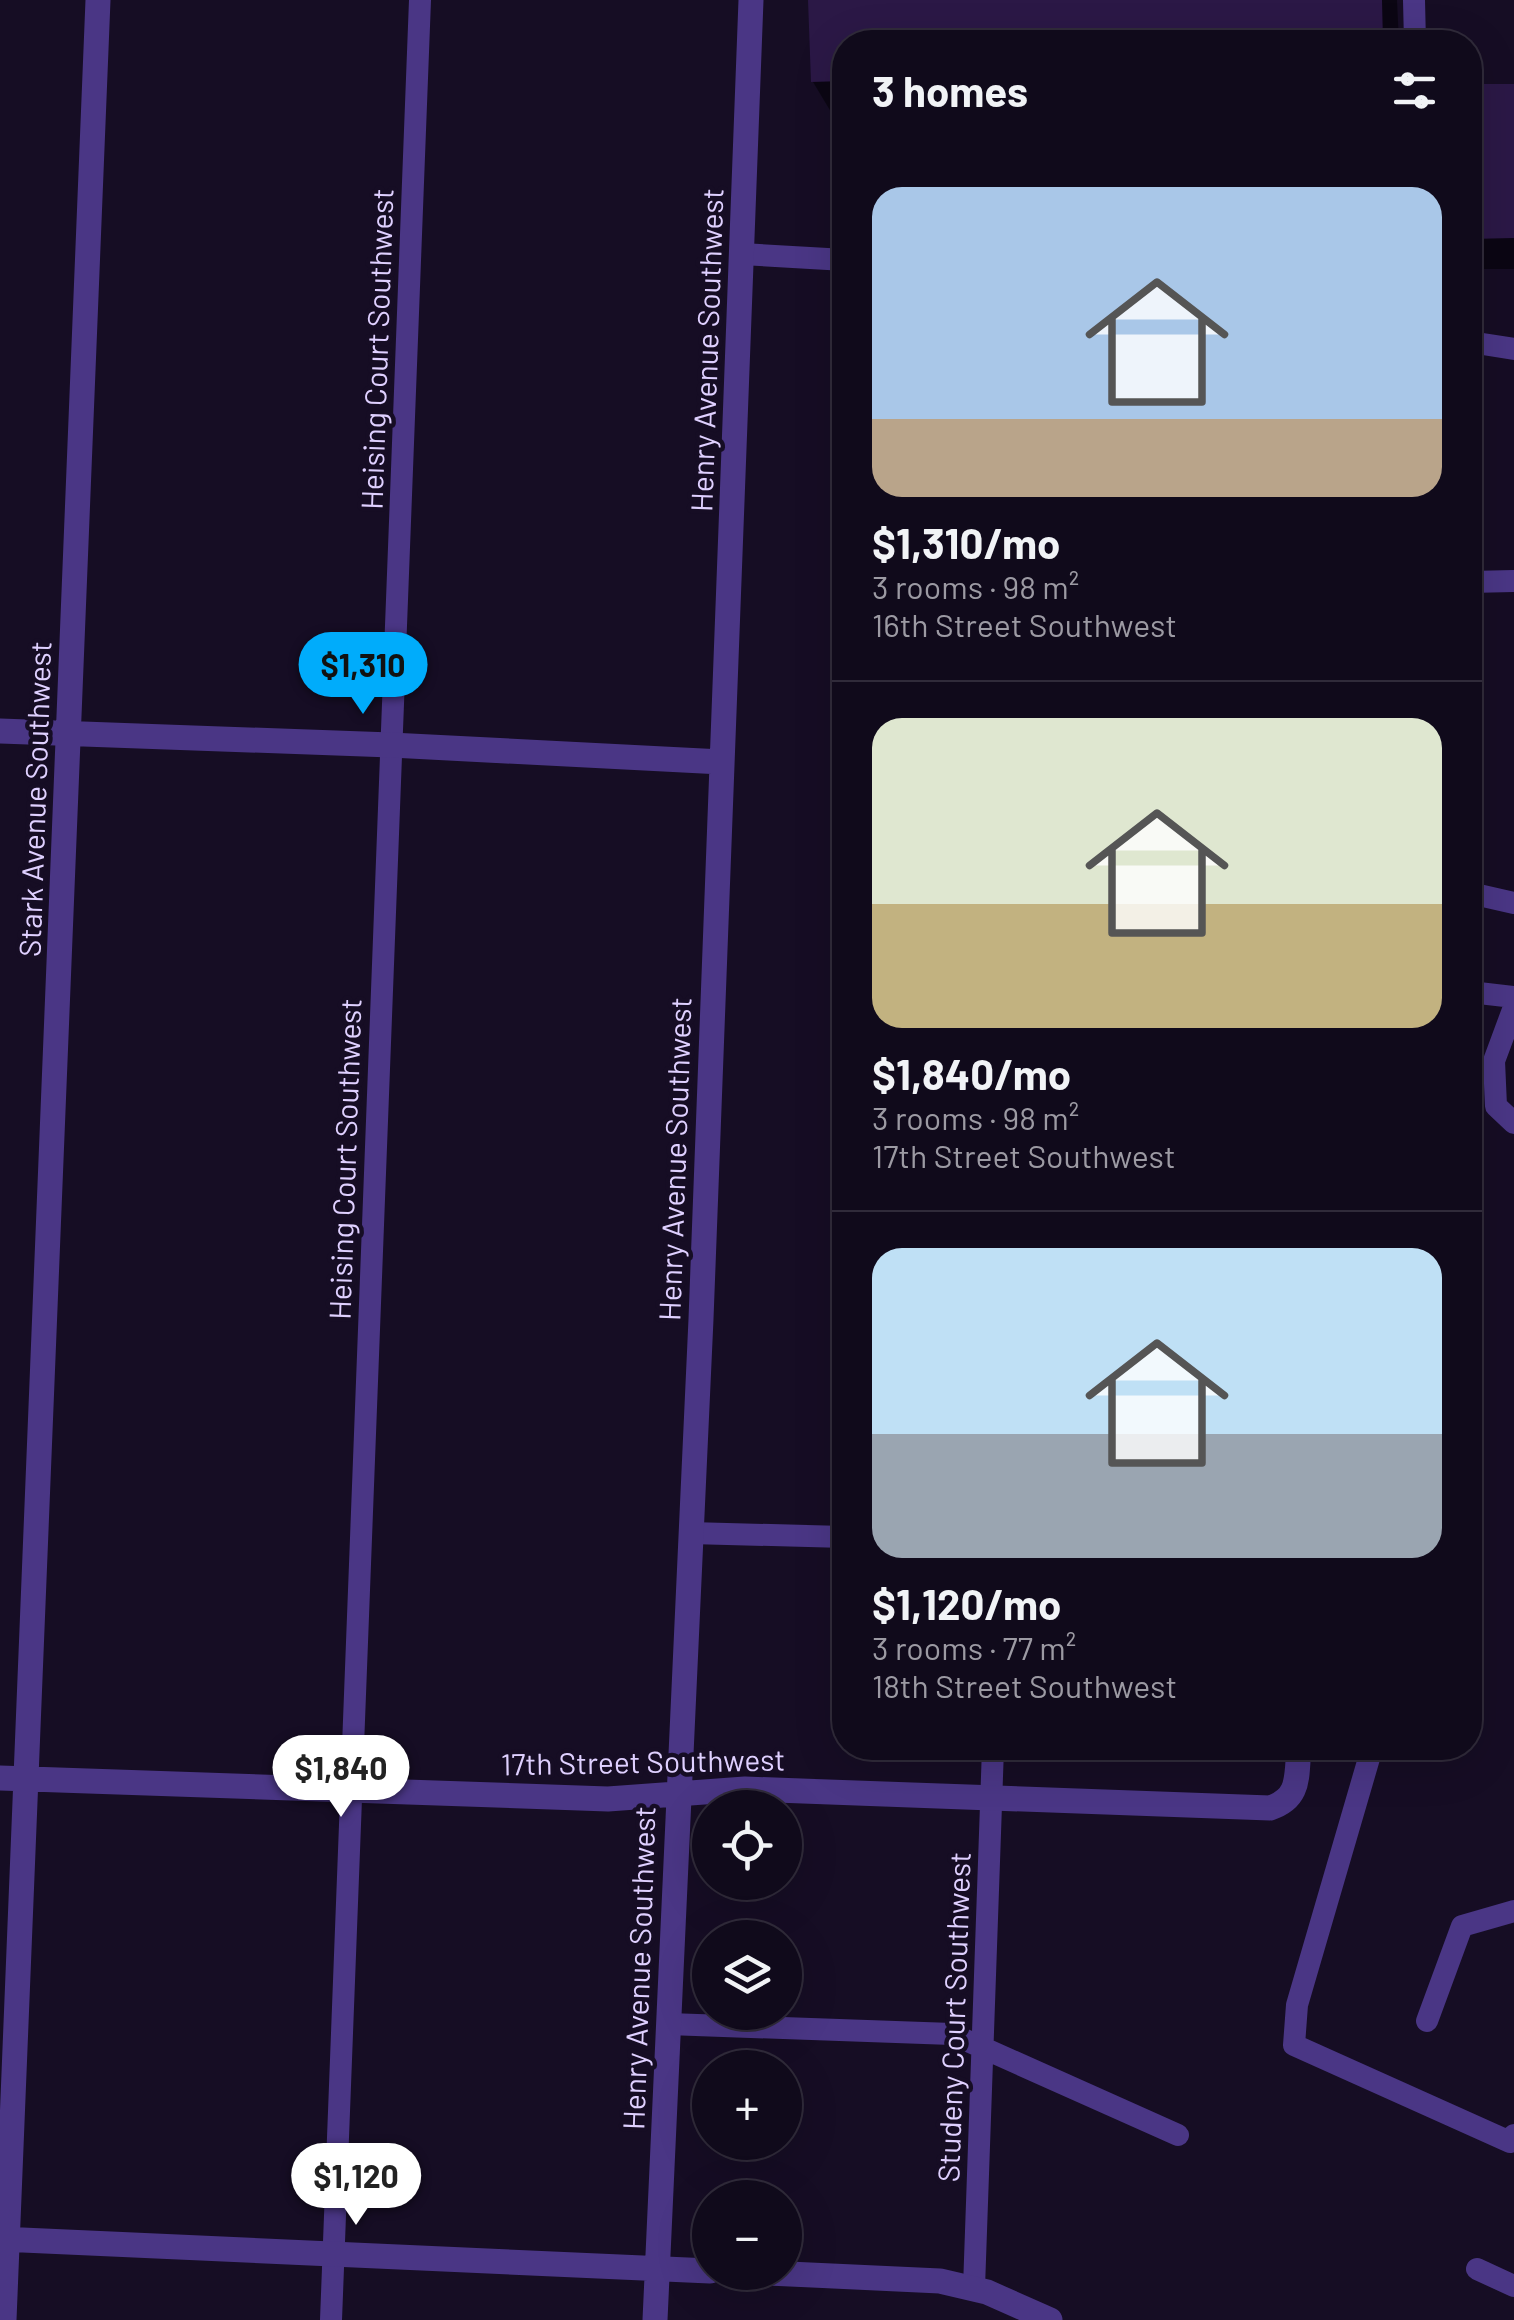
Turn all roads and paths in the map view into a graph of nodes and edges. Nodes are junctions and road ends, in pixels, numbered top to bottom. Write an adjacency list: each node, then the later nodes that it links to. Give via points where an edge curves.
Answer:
1 (98, 0): 13 (street, Stark Avenue Southwest)
2 (420, 0): 14 (lane, Heising Court Southwest)
3 (751, 0): 6 (street, Henry Avenue Southwest)
4 (1414, 0): 5 (lane)
5 (1415, 30)
6 (742, 254): 7 (lane); 15 (street, Henry Avenue Southwest)
7 (832, 259)
8 (1482, 344): 9 (lane)
9 (1514, 349)
10 (1514, 581): 11 (lane)
11 (1482, 582)
12 (0, 731): 13 (street)
13 (70, 734): 14 (street); 27 (street, Stark Avenue Southwest)
14 (391, 745): 15 (street); 28 (lane, Heising Court Southwest)
15 (722, 762): 22 (street, Henry Avenue Southwest)
16 (1482, 896): 17 (lane)
17 (1514, 903)
18 (1482, 993): 19 (lane)
19 (1514, 997)
20 (1514, 1008): 21 (lane, via 1494,1061 1496,1106)
21 (1514, 1124)
22 (690, 1533): 23 (lane); 29 (street, Henry Avenue Southwest)
23 (832, 1538)
24 (993, 1760): 30 (lane, Studeny Court Southwest)
25 (1297, 1760): 30 (street, 17th Street Southwest, via 1293,1792 1286,1803 1270,1808)
26 (1368, 1760): 36 (lane, via 1296,2006 1294,2045 1510,2142)
27 (12, 1778): 28 (street, 17th Street Southwest); 37 (street, Stark Avenue Southwest)
28 (349, 1792): 29 (street, 17th Street Southwest, via 608,1800); 38 (lane, Heising Court Southwest)
29 (678, 1793): 30 (street, 17th Street Southwest, via 745,1789); 33 (street, Henry Avenue Southwest)
30 (991, 1798): 34 (lane, Studeny Court Southwest)
31 (1514, 1911): 32 (lane, via 1462,1926)
32 (1427, 2021)
33 (668, 2024): 34 (lane, via 952,2034); 39 (street, Henry Avenue Southwest)
34 (981, 2046): 35 (lane); 44 (lane, Studeny Court Southwest)
35 (1178, 2135)
36 (1514, 2136)
37 (4, 2239): 38 (street); 45 (street, Stark Avenue Southwest)
38 (332, 2255): 39 (street); 46 (lane, Heising Court Southwest)
39 (658, 2268): 41 (street); 47 (street, Henry Avenue Southwest)
40 (1477, 2269): 43 (lane)
41 (692, 2270)
42 (802, 2275): 44 (street)
43 (1514, 2286)
44 (974, 2288): 48 (street)
45 (4, 2320)
46 (331, 2320)
47 (656, 2320)
48 (1050, 2320)

